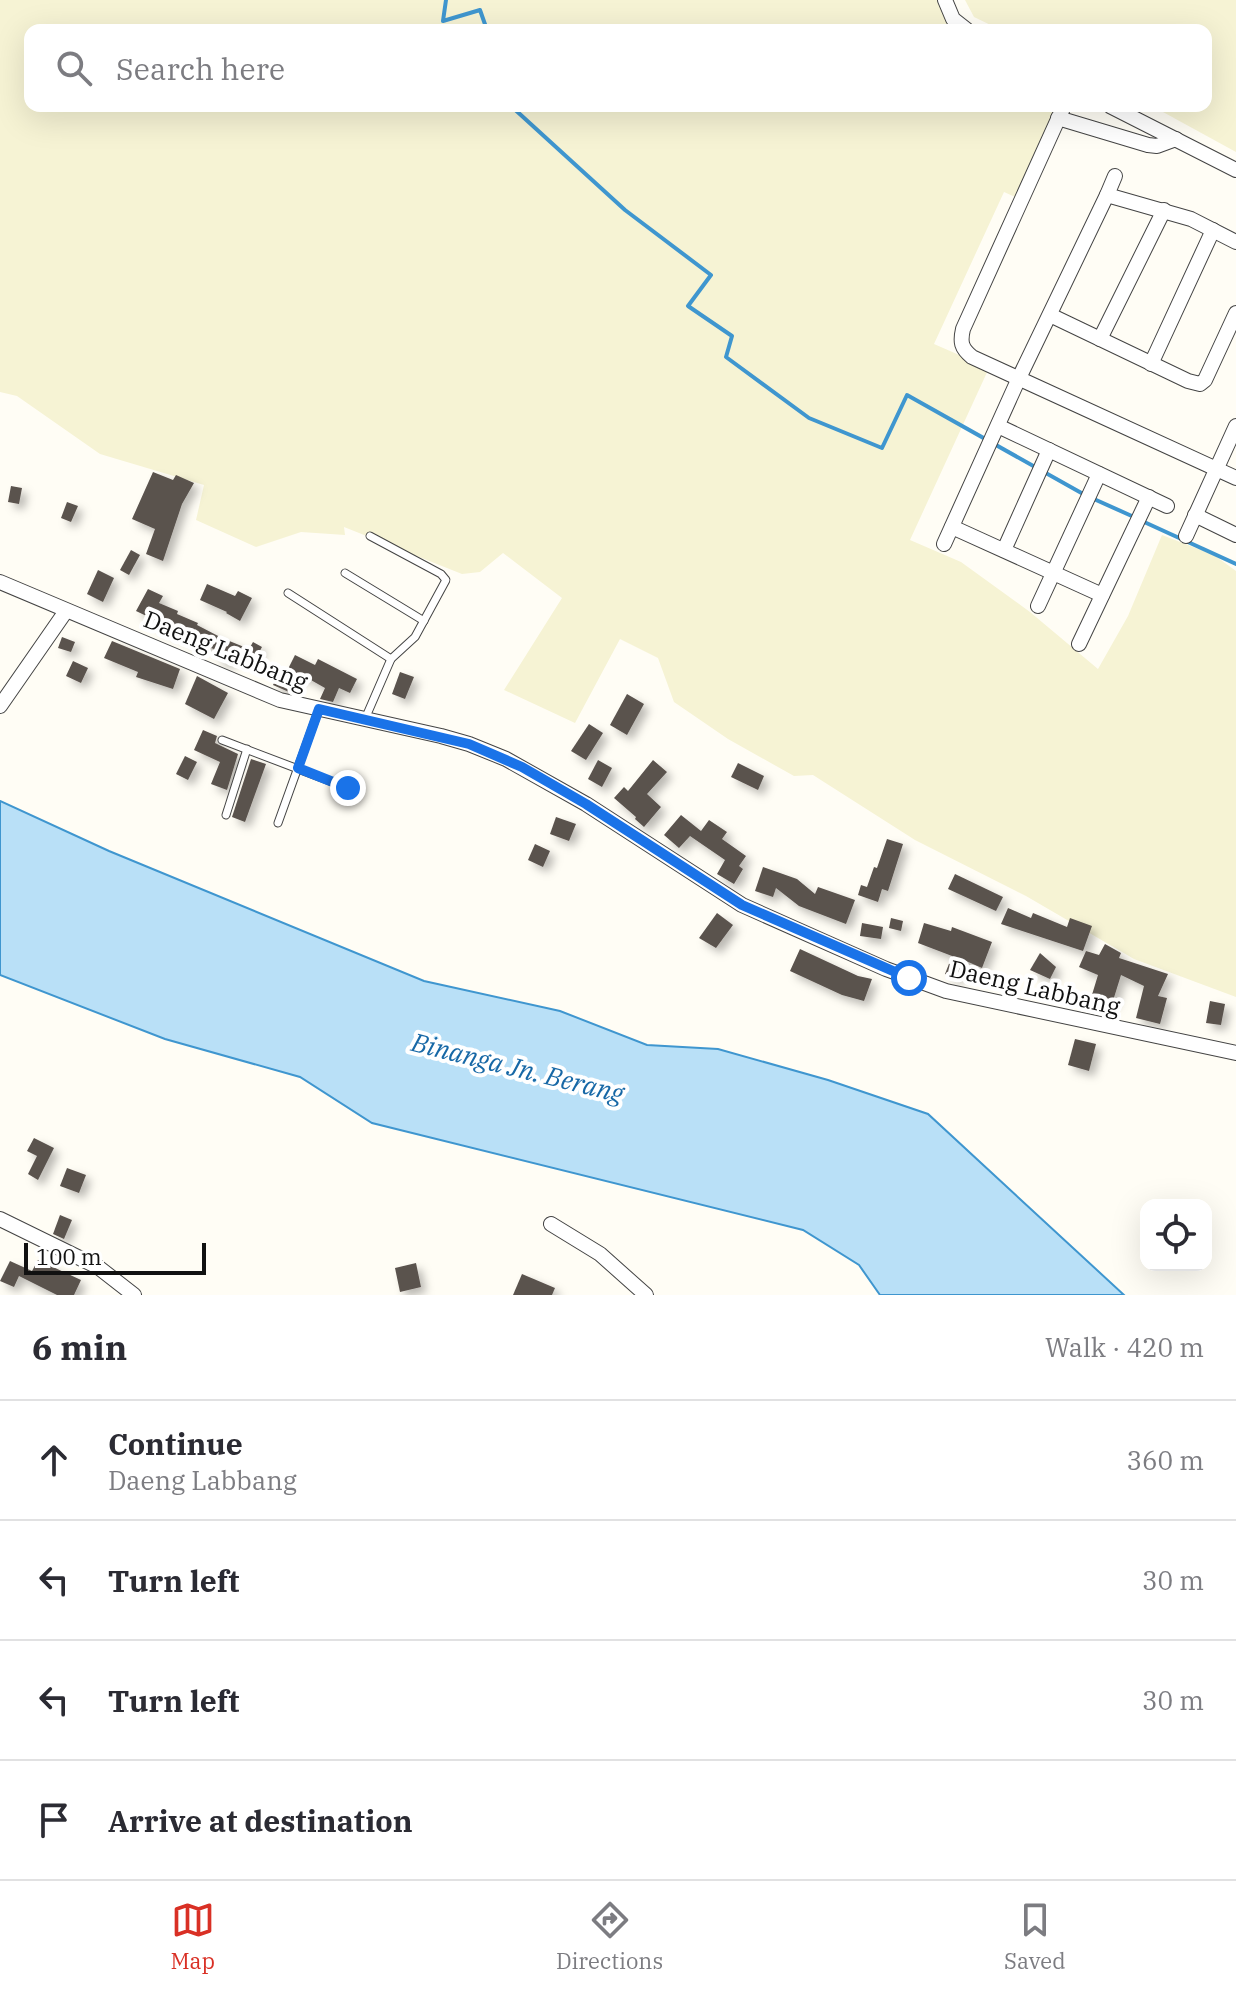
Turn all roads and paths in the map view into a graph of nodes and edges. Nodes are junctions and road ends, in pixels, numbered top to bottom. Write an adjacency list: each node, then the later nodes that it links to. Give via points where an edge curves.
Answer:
1 (945, 0): 2 (street)
2 (959, 24)
3 (1061, 112): 5 (street, via 1148,145); 17 (street, via 960,340 972,357)
4 (1122, 112): 5 (street)
5 (1176, 139): 6 (street)
6 (1236, 170)
7 (1115, 176): 8 (street)
8 (1107, 195): 9 (street); 13 (street)
9 (1164, 210): 10 (street); 14 (street)
10 (1213, 230): 11 (street); 16 (street)
11 (1236, 242)
12 (1236, 313): 15 (street)
13 (1050, 315): 14 (street); 17 (street)
14 (1100, 339): 16 (street)
15 (1230, 345): 16 (street, via 1202,383)
16 (1151, 364)
17 (1019, 378): 18 (street); 21 (street)
18 (998, 426): 20 (street); 27 (street)
19 (1236, 426): 21 (street)
20 (1049, 450): 22 (street); 32 (street)
21 (1216, 469): 23 (street); 26 (street)
22 (1099, 474): 24 (street); 34 (street)
23 (1236, 478)
24 (1149, 497): 25 (street); 37 (street)
25 (1167, 506)
26 (1195, 515): 28 (street); 30 (street)
27 (952, 527): 31 (street); 32 (street)
28 (1236, 535)
29 (370, 536): 40 (lane, via 446,580)
30 (1186, 536)
31 (944, 544)
32 (1004, 550): 34 (street)
33 (345, 573): 40 (lane)
34 (1054, 573): 37 (street); 38 (street)
35 (0, 582): 39 (street, Daeng Labbang)
36 (288, 593): 42 (lane)
37 (1102, 595): 41 (street)
38 (1038, 606)
39 (66, 611): 43 (street); 44 (street, Daeng Labbang, via 280,700)
40 (424, 621): 42 (lane)
41 (1079, 644)
42 (391, 659): 45 (lane)
43 (0, 706)
44 (319, 709): 45 (street, Daeng Labbang); 48 (lane)
45 (365, 719): 52 (street, Daeng Labbang, via 469,744 522,767 742,905 927,985)
46 (222, 740): 47 (lane)
47 (247, 749): 48 (lane); 50 (lane)
48 (298, 768): 49 (lane); 51 (lane)
49 (348, 788)
50 (226, 815)
51 (278, 823)
52 (1236, 1053)
53 (0, 1219): 55 (street, via 98,1267)
54 (551, 1224): 56 (street, via 600,1254)
55 (134, 1295)
56 (646, 1295)

